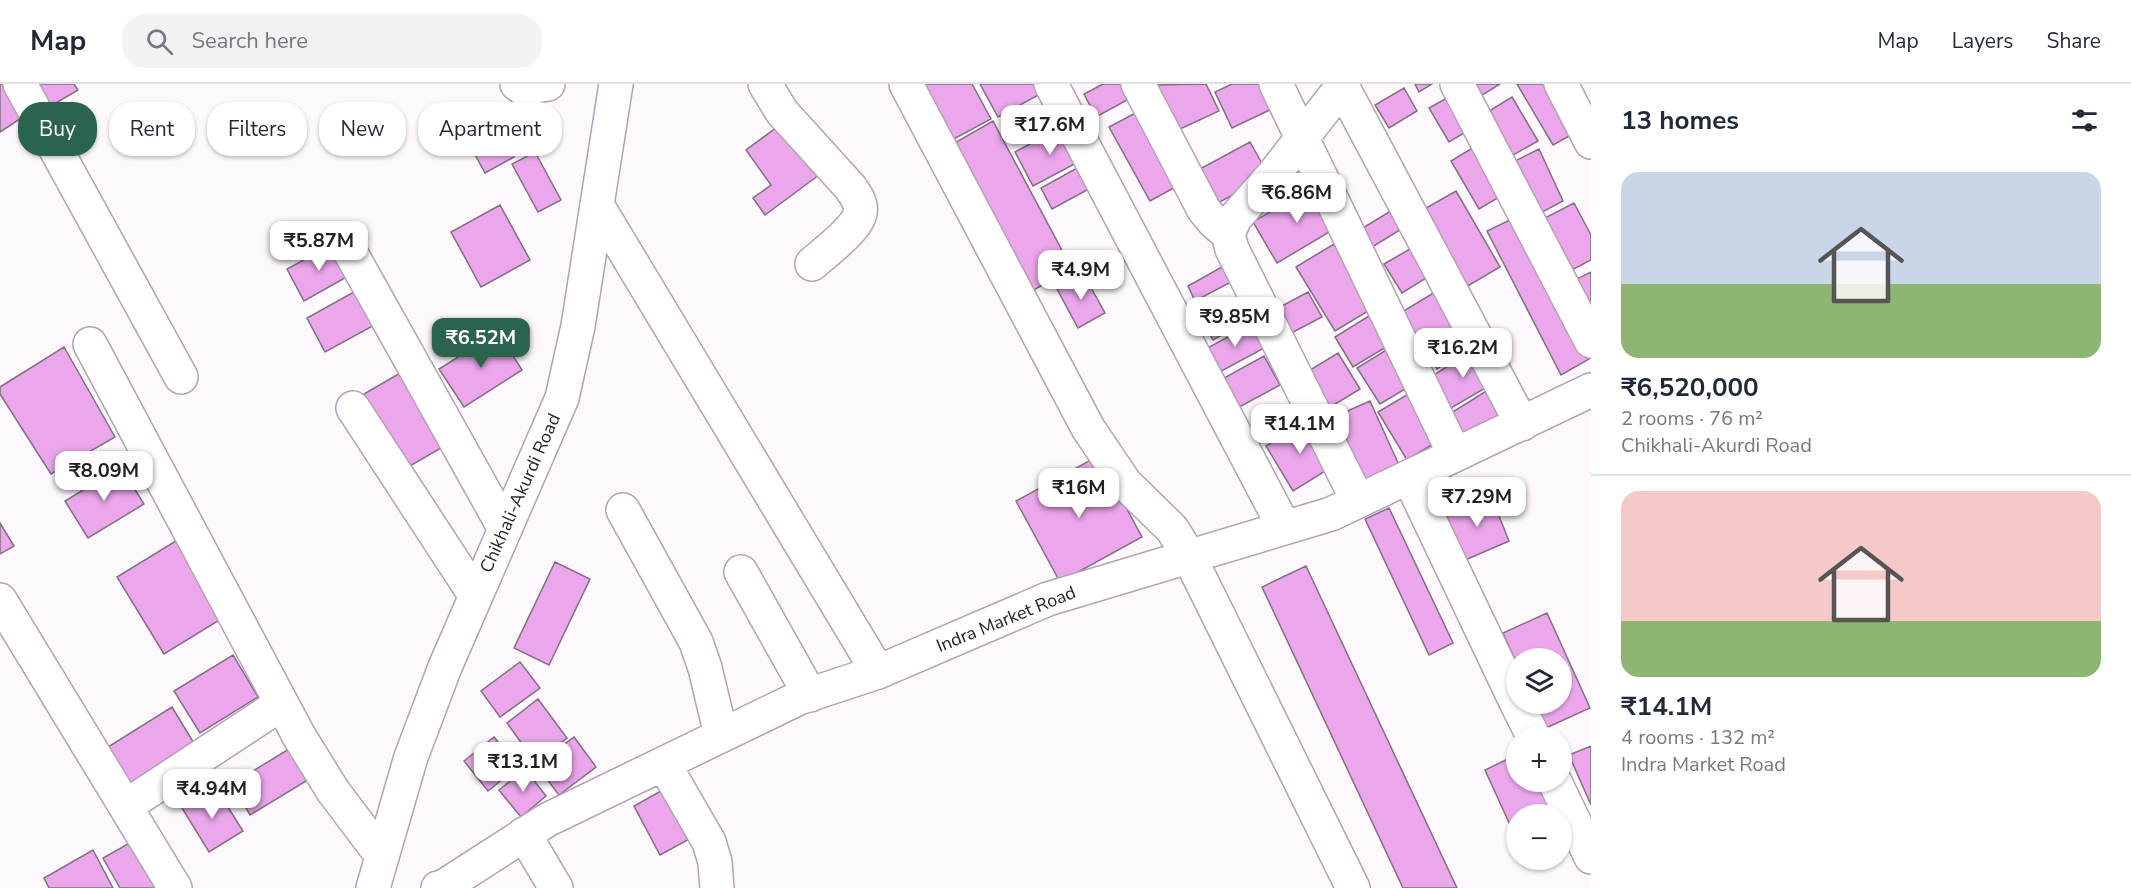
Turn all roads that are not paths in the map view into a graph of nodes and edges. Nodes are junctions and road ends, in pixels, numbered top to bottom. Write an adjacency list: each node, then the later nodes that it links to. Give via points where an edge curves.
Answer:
1 (20, 84): 21 (street)
2 (517, 84): 3 (street, via 523,88)
3 (548, 84)
4 (616, 84): 15 (street, Chikhali-Akurdi Road)
5 (765, 84): 18 (street, via 782,112 859,200 861,211 856,223)
6 (906, 84): 31 (street, via 1088,428 1125,483 1172,529)
7 (1051, 84): 29 (street)
8 (1138, 84): 16 (street, via 1204,210)
9 (1275, 84): 13 (street)
10 (1457, 84): 19 (street)
11 (1561, 84): 14 (street)
12 (1342, 85): 13 (street); 24 (street)
13 (1303, 137): 16 (street, via 1235,218); 25 (street)
14 (1591, 142)
15 (597, 205): 30 (street, Chikhali-Akurdi Road, via 562,399); 35 (street)
16 (1228, 234): 27 (street)
17 (343, 239): 30 (street)
18 (812, 264)
19 (1591, 342)
20 (90, 344): 38 (street)
21 (181, 377)
22 (1591, 390): 24 (street, Indra Market Road)
23 (352, 408): 33 (street)
24 (1522, 424): 25 (street, Indra Market Road)
25 (1455, 455): 26 (street, Indra Market Road)
26 (1408, 477): 27 (street, Indra Market Road); 36 (street)
27 (1358, 501): 29 (street, Indra Market Road, via 1331,514)
28 (623, 510): 39 (street, via 696,642)
29 (1284, 527): 31 (street, Indra Market Road)
30 (505, 529): 33 (street, Chikhali-Akurdi Road)
31 (1189, 556): 35 (street, Indra Market Road, via 1048,599); 51 (street)
32 (741, 572): 37 (street)
33 (475, 595): 45 (street, Chikhali-Akurdi Road, via 411,757)
34 (0, 600): 42 (street)
35 (878, 672): 37 (street, Indra Market Road)
36 (1506, 680)
37 (810, 695): 39 (street, Indra Market Road)
38 (281, 704): 42 (street); 45 (street)
39 (721, 735): 40 (street, Indra Market Road)
40 (664, 764): 43 (street, Indra Market Road); 50 (street, via 709,842)
41 (1560, 792): 44 (street)
42 (126, 806): 46 (street)
43 (524, 834): 48 (street, Indra Market Road); 49 (street)
44 (1591, 857)
45 (382, 872): 47 (street, Chikhali-Akurdi Road)
46 (175, 888)
47 (374, 888)
48 (438, 888)
49 (556, 888)
50 (717, 888)
51 (1353, 888)

